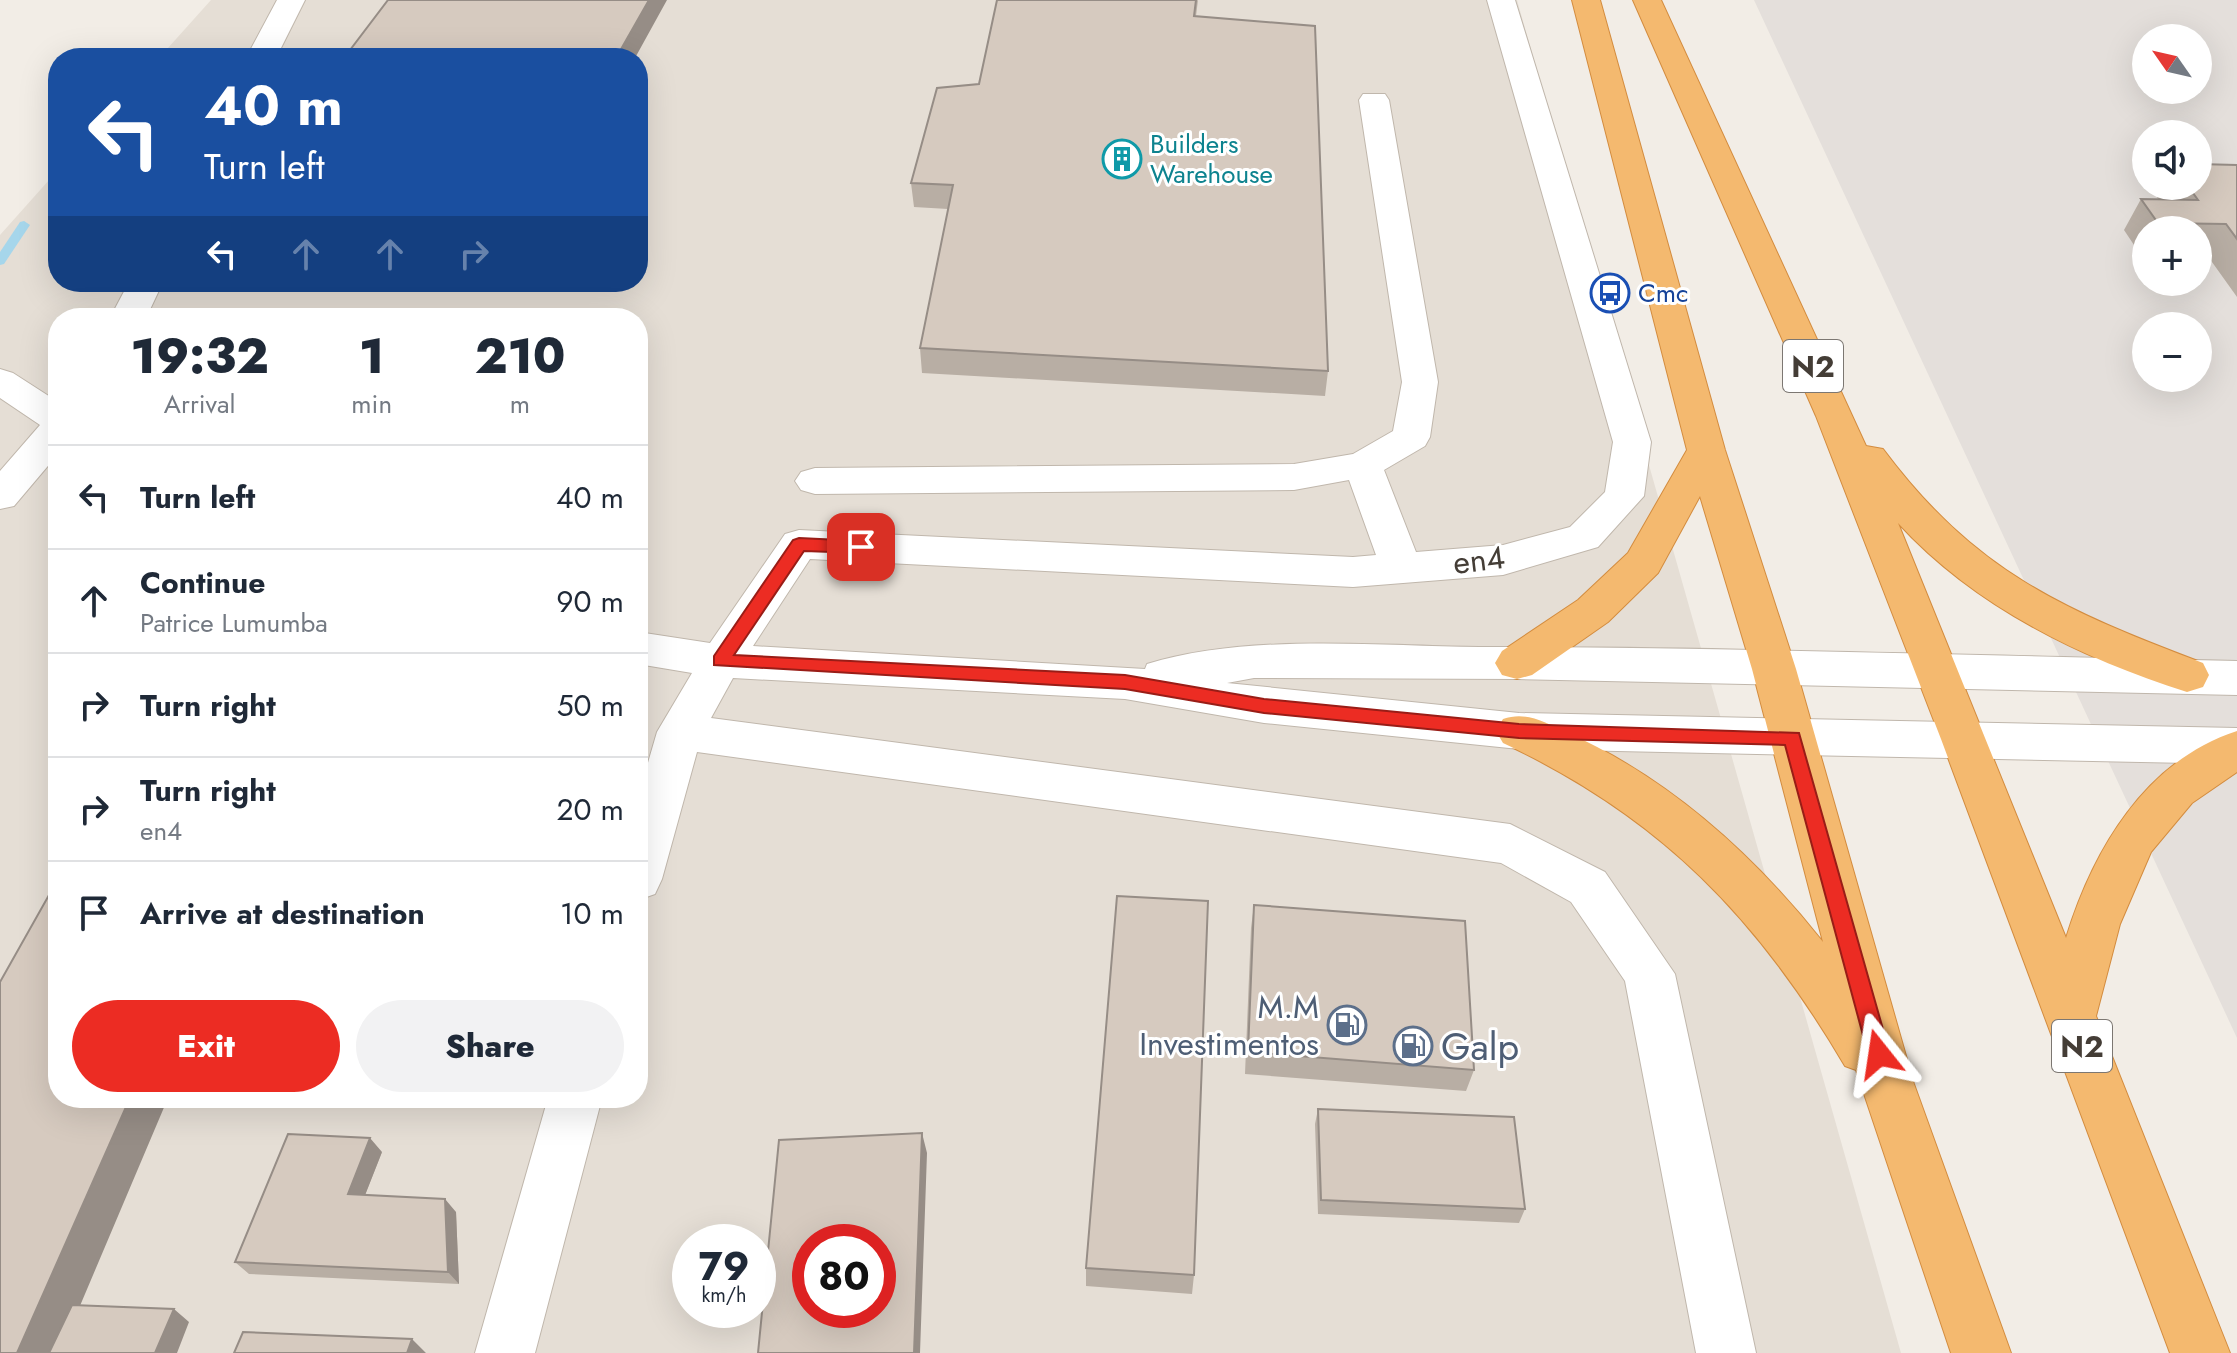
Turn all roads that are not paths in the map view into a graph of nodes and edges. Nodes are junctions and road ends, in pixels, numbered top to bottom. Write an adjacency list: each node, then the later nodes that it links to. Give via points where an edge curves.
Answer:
1 (291, 0): 5 (street)
2 (1501, 0): 15 (street, en4, via 1632,442 1624,496 1584,537 1503,560)
3 (1586, 0): 11 (highway)
4 (1647, 0): 9 (highway, N2)
5 (266, 48)
6 (1374, 100): 12 (street, via 1420,382 1411,437)
7 (0, 381): 8 (street)
8 (48, 412)
9 (1835, 416): 20 (highway, N2); 21 (highway, via 1906,509 1970,571 2078,632)
10 (48, 441): 14 (street)
11 (1706, 450): 18 (highway, via 1643,563 1593,611); 19 (highway)
12 (1363, 465): 13 (street, via 1294,477); 15 (street)
13 (815, 481)
14 (0, 496)
15 (1401, 568): 17 (street, en4, via 1353,572 799,544)
16 (648, 650): 17 (street)
17 (721, 661): 23 (street); 25 (street)
18 (1517, 663): 19 (street); 23 (street, via 1254,662)
19 (1774, 669): 20 (street); 26 (highway)
20 (1936, 673): 21 (street); 27 (highway, N2)
21 (2187, 675): 22 (street)
22 (2237, 678)
23 (1125, 682): 24 (street, via 1264,706)
24 (1519, 731): 26 (street); 31 (highway, via 1607,772 1674,819 1730,870 1805,956)
25 (680, 732): 29 (street); 34 (street, via 1510,844 1588,887 1649,974)
26 (1792, 738): 27 (street); 31 (highway)
27 (1964, 739): 28 (street); 30 (highway, N2)
28 (2237, 747): 30 (highway, via 2177,788 2133,840 2099,915)
29 (648, 844)
30 (2070, 1017): 36 (highway, N2)
31 (1887, 1084): 35 (highway)
32 (572, 1108): 33 (street)
33 (505, 1353)
34 (1726, 1353)
35 (1981, 1353)
36 (2200, 1353)

